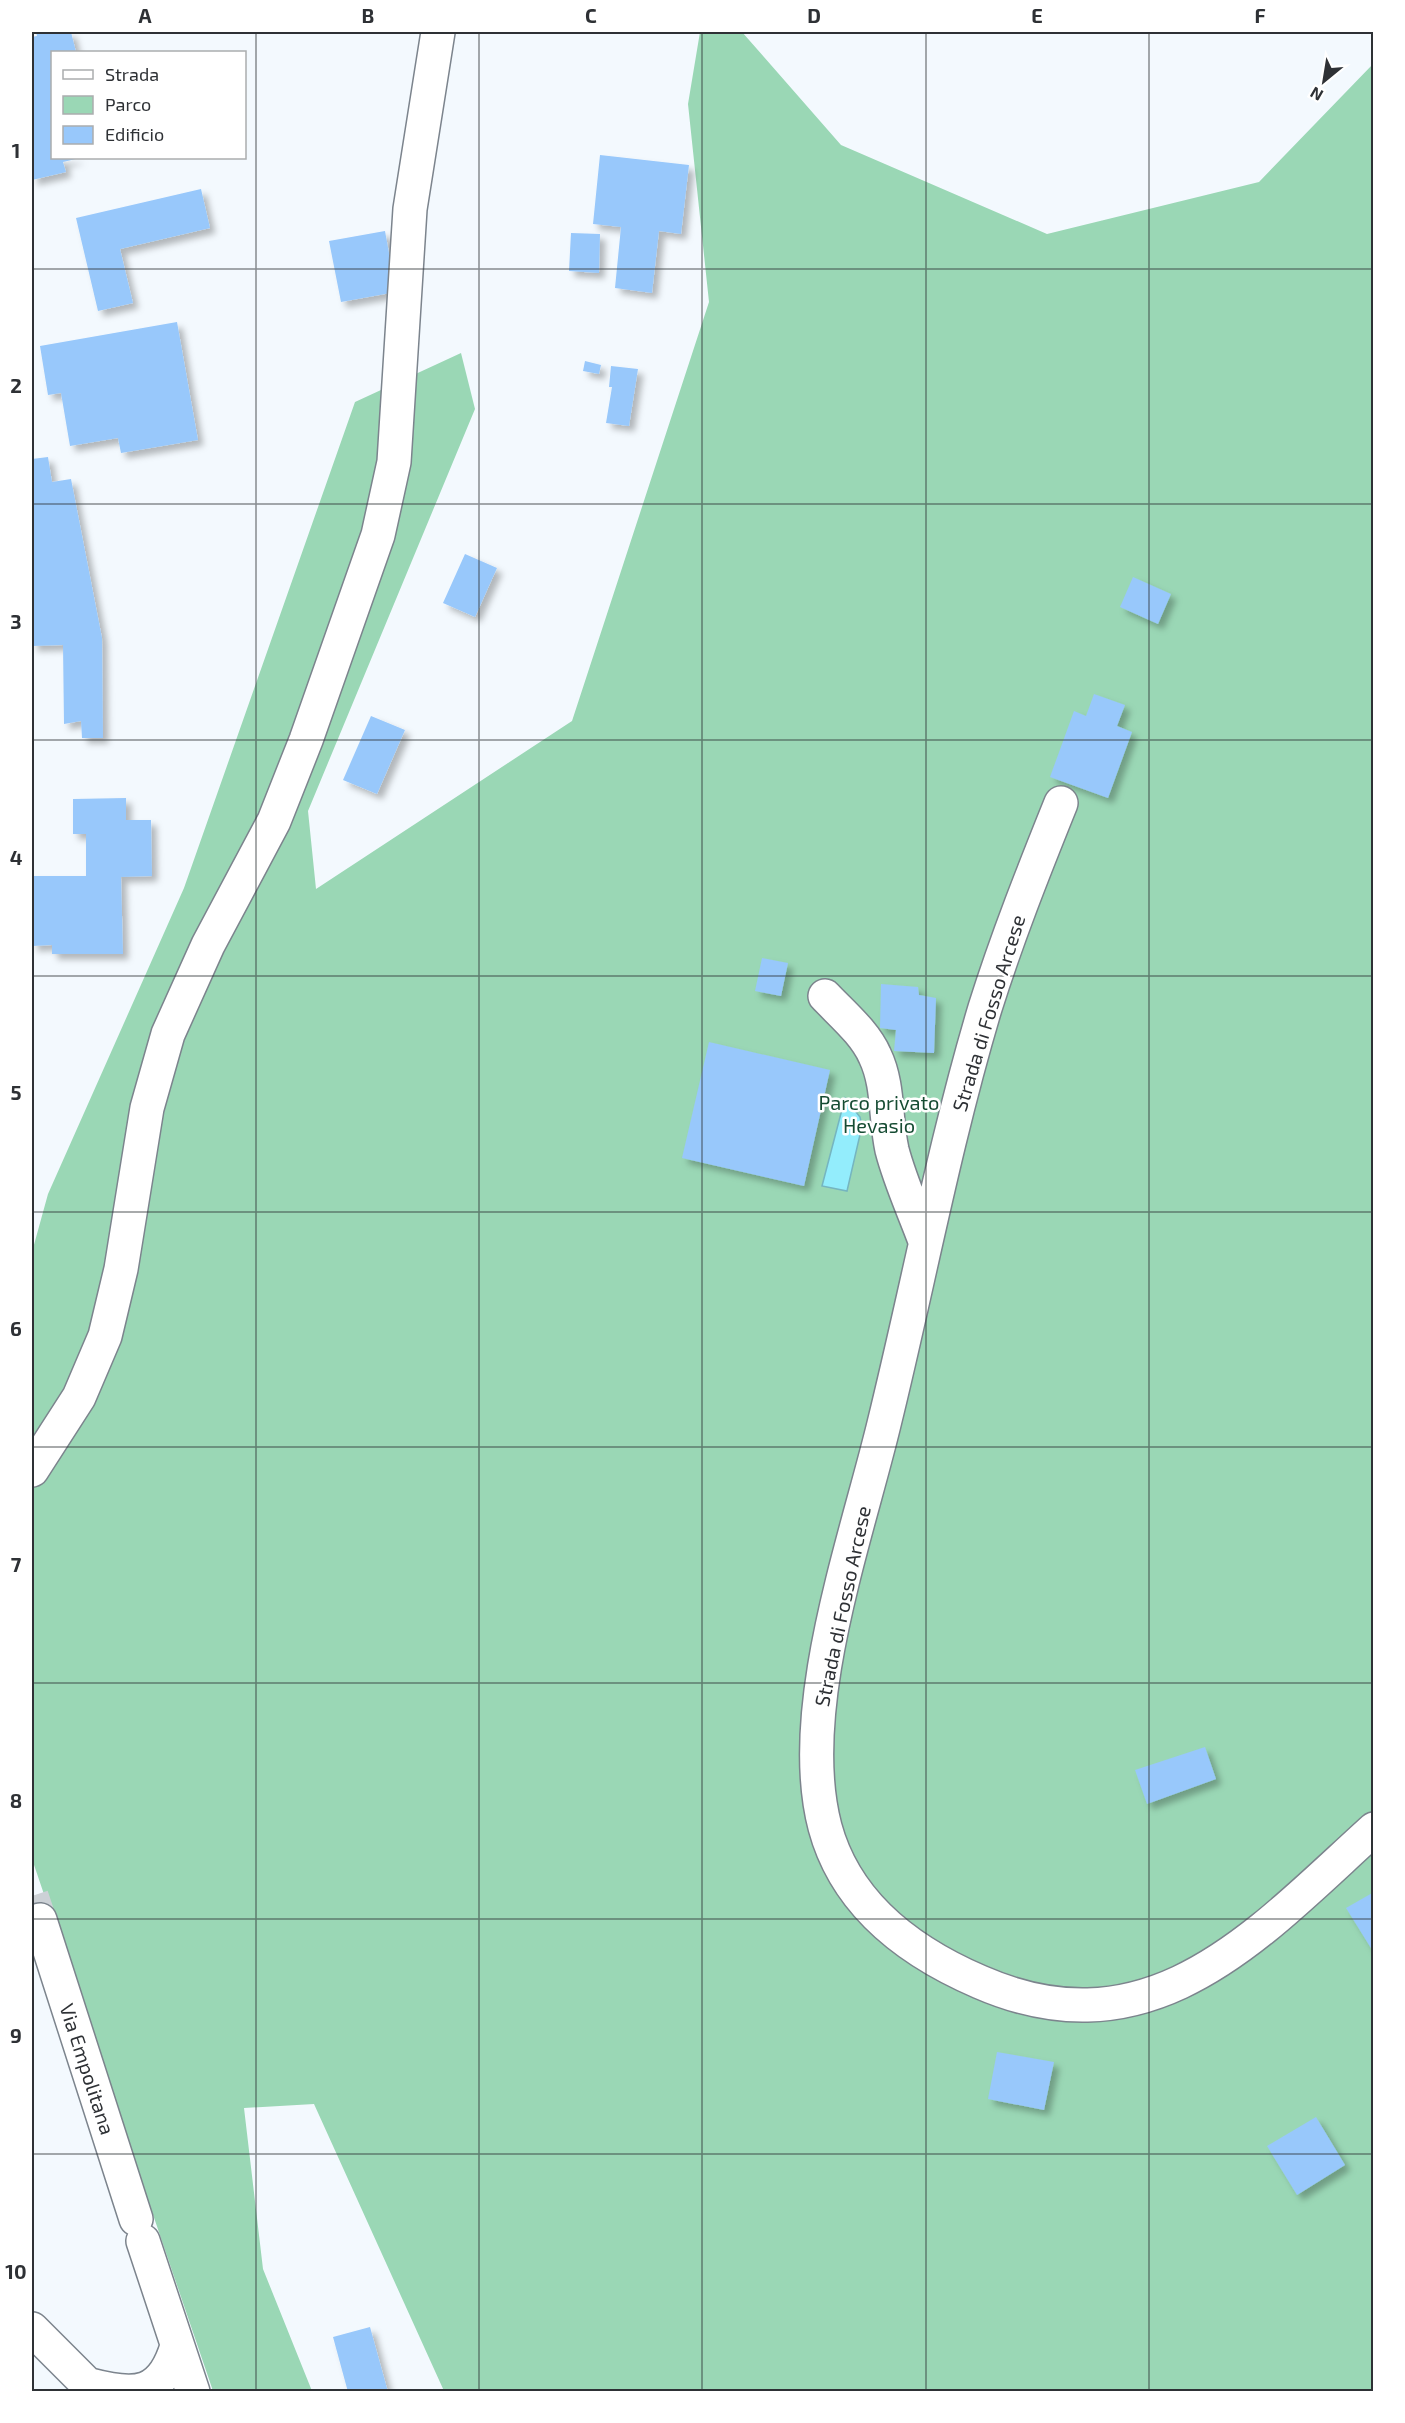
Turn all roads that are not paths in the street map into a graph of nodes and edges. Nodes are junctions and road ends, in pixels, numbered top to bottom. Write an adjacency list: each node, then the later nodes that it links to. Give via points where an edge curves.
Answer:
1 (438, 32): 5 (street, via 411,209 395,454 378,535 274,821 200,962 168,1034 145,1119 121,1269 105,1336 79,1397)
2 (1061, 803): 4 (street, Strada di Fosso Arcese, via 984,1012)
3 (825, 996): 4 (street, via 874,1053 885,1090 893,1152)
4 (925, 1241): 6 (street, Strada di Fosso Arcese, via 843,1587 818,1722 824,1824 840,1865 862,1900 913,1948 991,1987 1056,2002 1120,2002 1167,1989 1212,1967)
5 (32, 1470)
6 (1374, 1829)
7 (40, 1920): 9 (street, Via Empolitana)
8 (32, 2329): 10 (street)
9 (177, 2346): 10 (street, via 166,2374 150,2389); 11 (street, Via Empolitana)
10 (92, 2388)
11 (193, 2391)

